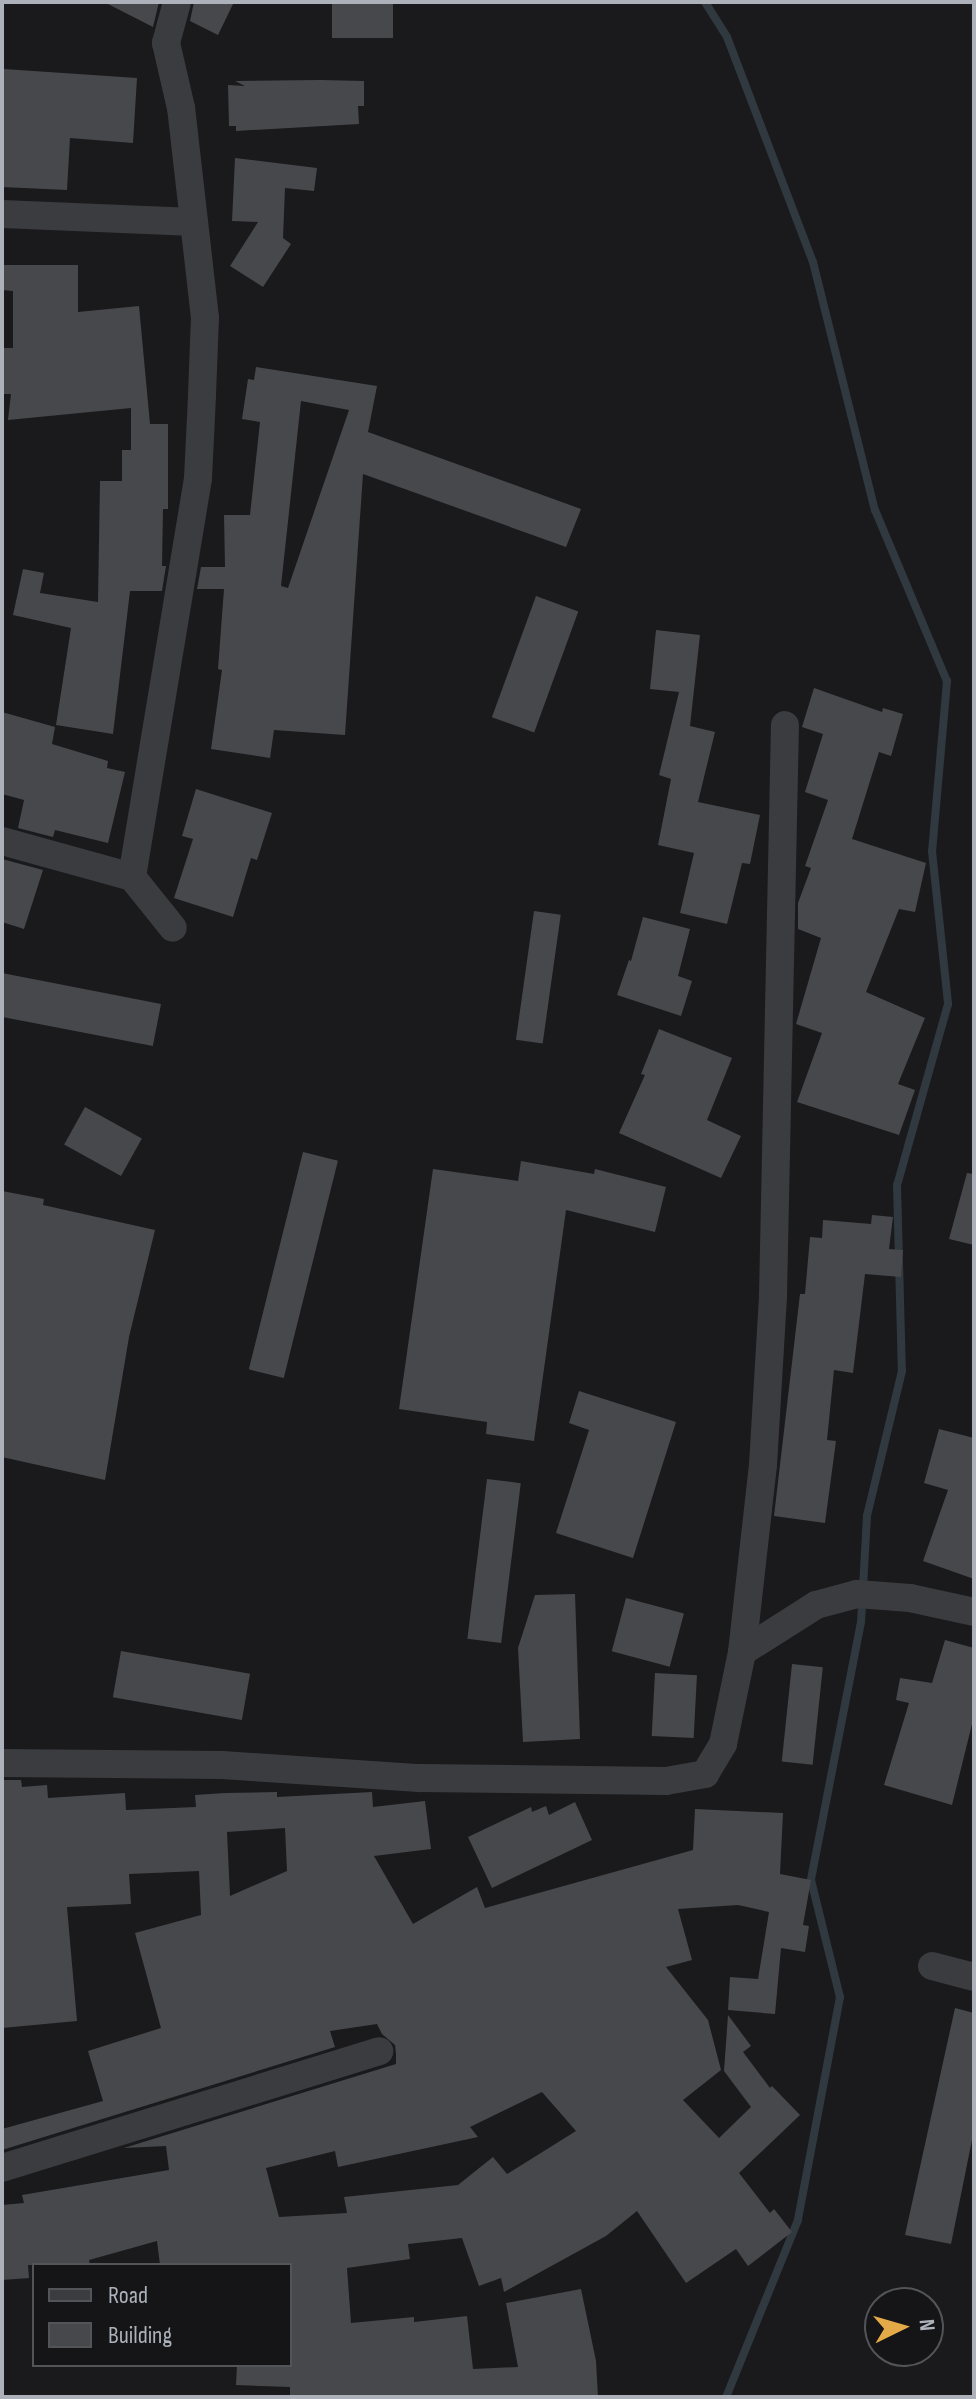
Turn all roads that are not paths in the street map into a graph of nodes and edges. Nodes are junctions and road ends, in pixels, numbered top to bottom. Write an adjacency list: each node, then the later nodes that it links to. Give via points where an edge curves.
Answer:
1 (177, 2): 3 (street, via 166,43 181,108)
2 (2, 214): 3 (street)
3 (194, 222): 6 (street, via 205,318 198,478)
4 (785, 725): 9 (street, via 773,1296 763,1465)
5 (2, 841): 6 (street)
6 (132, 877): 7 (street)
7 (173, 928)
8 (974, 1612): 9 (street, via 865,1594 816,1605)
9 (742, 1652): 10 (street, via 723,1744 705,1774 666,1781)
10 (2, 1763)
11 (932, 1966): 12 (street)
12 (974, 1977)
13 (379, 2051): 14 (street)
14 (2, 2168)

